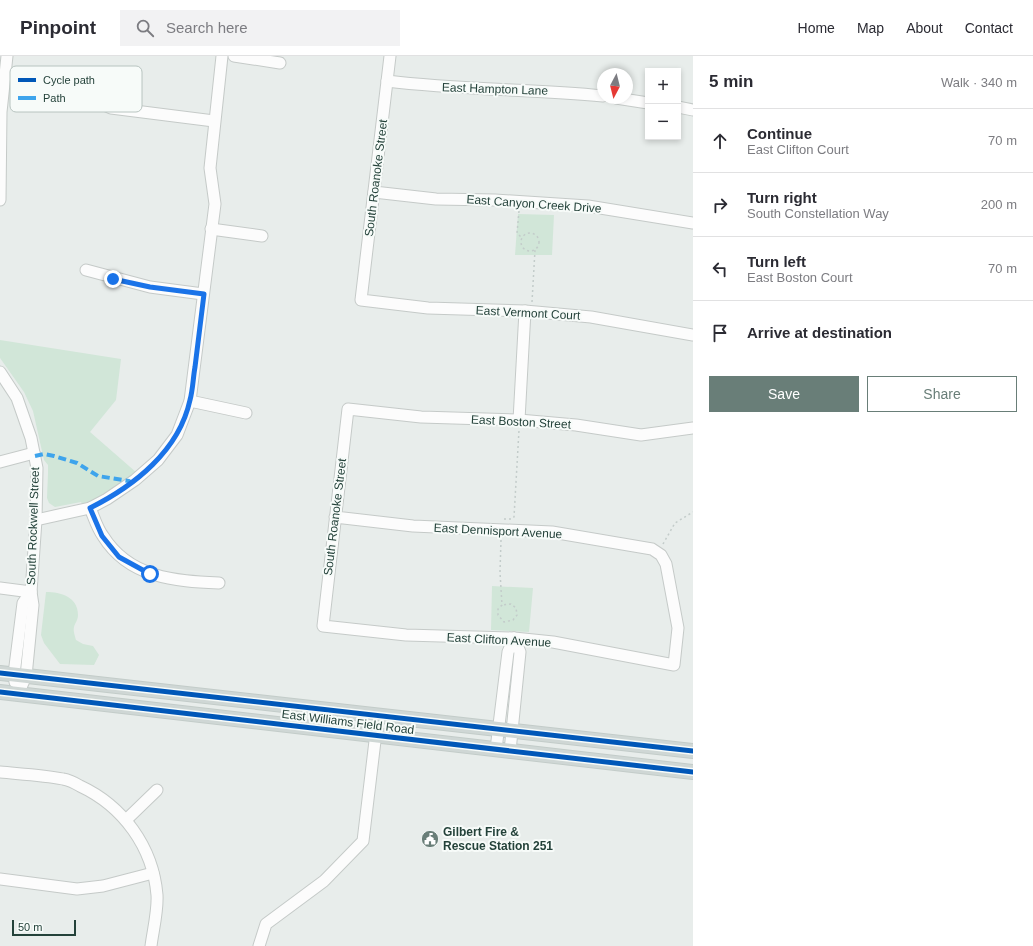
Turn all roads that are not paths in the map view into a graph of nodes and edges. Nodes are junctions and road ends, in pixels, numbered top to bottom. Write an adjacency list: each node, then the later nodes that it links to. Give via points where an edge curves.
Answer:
1 (7, 56): 12 (street)
2 (222, 56): 14 (street)
3 (234, 56): 5 (street)
4 (390, 56): 6 (street, South Roanoke Street)
5 (280, 63)
6 (387, 81): 7 (street, East Hampton Lane, via 444,88); 15 (street, South Roanoke Street)
7 (597, 96)
8 (633, 101): 9 (street)
9 (645, 103)
10 (681, 108): 11 (street)
11 (693, 110)
12 (0, 112): 16 (street)
13 (142, 112): 14 (street)
14 (214, 121): 18 (street, via 210,168 214,204)
15 (374, 192): 17 (street, East Canyon Creek Drive, via 436,199 588,206); 22 (street, South Roanoke Street)
16 (0, 200)
17 (693, 223)
18 (211, 229): 19 (street); 21 (street)
19 (262, 236)
20 (86, 270): 21 (street, via 150,287)
21 (204, 294): 26 (street)
22 (361, 300): 23 (street, East Vermont Court, via 428,308)
23 (529, 308): 24 (street, East Vermont Court); 29 (street)
24 (693, 335)
25 (0, 372): 31 (street, South Rockwell Street, via 17,398)
26 (190, 401): 28 (street); 33 (street, via 177,435 158,460 135,480)
27 (348, 409): 29 (street, East Boston Street, via 421,417); 34 (street, South Roanoke Street)
28 (246, 413)
29 (519, 420): 30 (street, East Boston Street, via 641,435)
30 (693, 428)
31 (34, 453): 32 (street); 35 (street, South Rockwell Street, via 37,468)
32 (0, 462)
33 (90, 508): 35 (street); 36 (street, via 102,536 119,557 150,574 177,581)
34 (335, 517): 39 (street, South Roanoke Street); 41 (street, East Dennisport Avenue, via 413,526 552,532 661,550 678,621)
35 (36, 520): 38 (street, South Rockwell Street)
36 (220, 583)
37 (0, 588): 38 (street)
38 (31, 592): 42 (street, South Rockwell Street, via 33,605)
39 (322, 626): 40 (street, East Clifton Avenue, via 406,635)
40 (514, 638): 41 (street, East Clifton Avenue, via 584,647); 46 (street, via 508,652)
41 (674, 665)
42 (13, 674): 44 (street, South Rockwell Street); 45 (main road, East Williams Field Road)
43 (0, 692): 44 (main road, East Williams Field Road)
44 (18, 694): 47 (main road, East Williams Field Road)
45 (378, 716): 46 (main road, East Williams Field Road); 47 (street)
46 (506, 730): 48 (street); 49 (main road, East Williams Field Road)
47 (376, 735): 48 (main road, East Williams Field Road); 57 (street, via 363,841 324,881 266,924)
48 (503, 750): 51 (main road, East Williams Field Road)
49 (693, 751)
50 (0, 772): 53 (street, via 65,779 109,803)
51 (693, 772)
52 (157, 790): 53 (street)
53 (126, 820): 54 (street, via 141,844)
54 (153, 873): 55 (street, via 103,886 77,889); 56 (street, via 157,896)
55 (0, 879)
56 (151, 946)
57 (259, 946)

